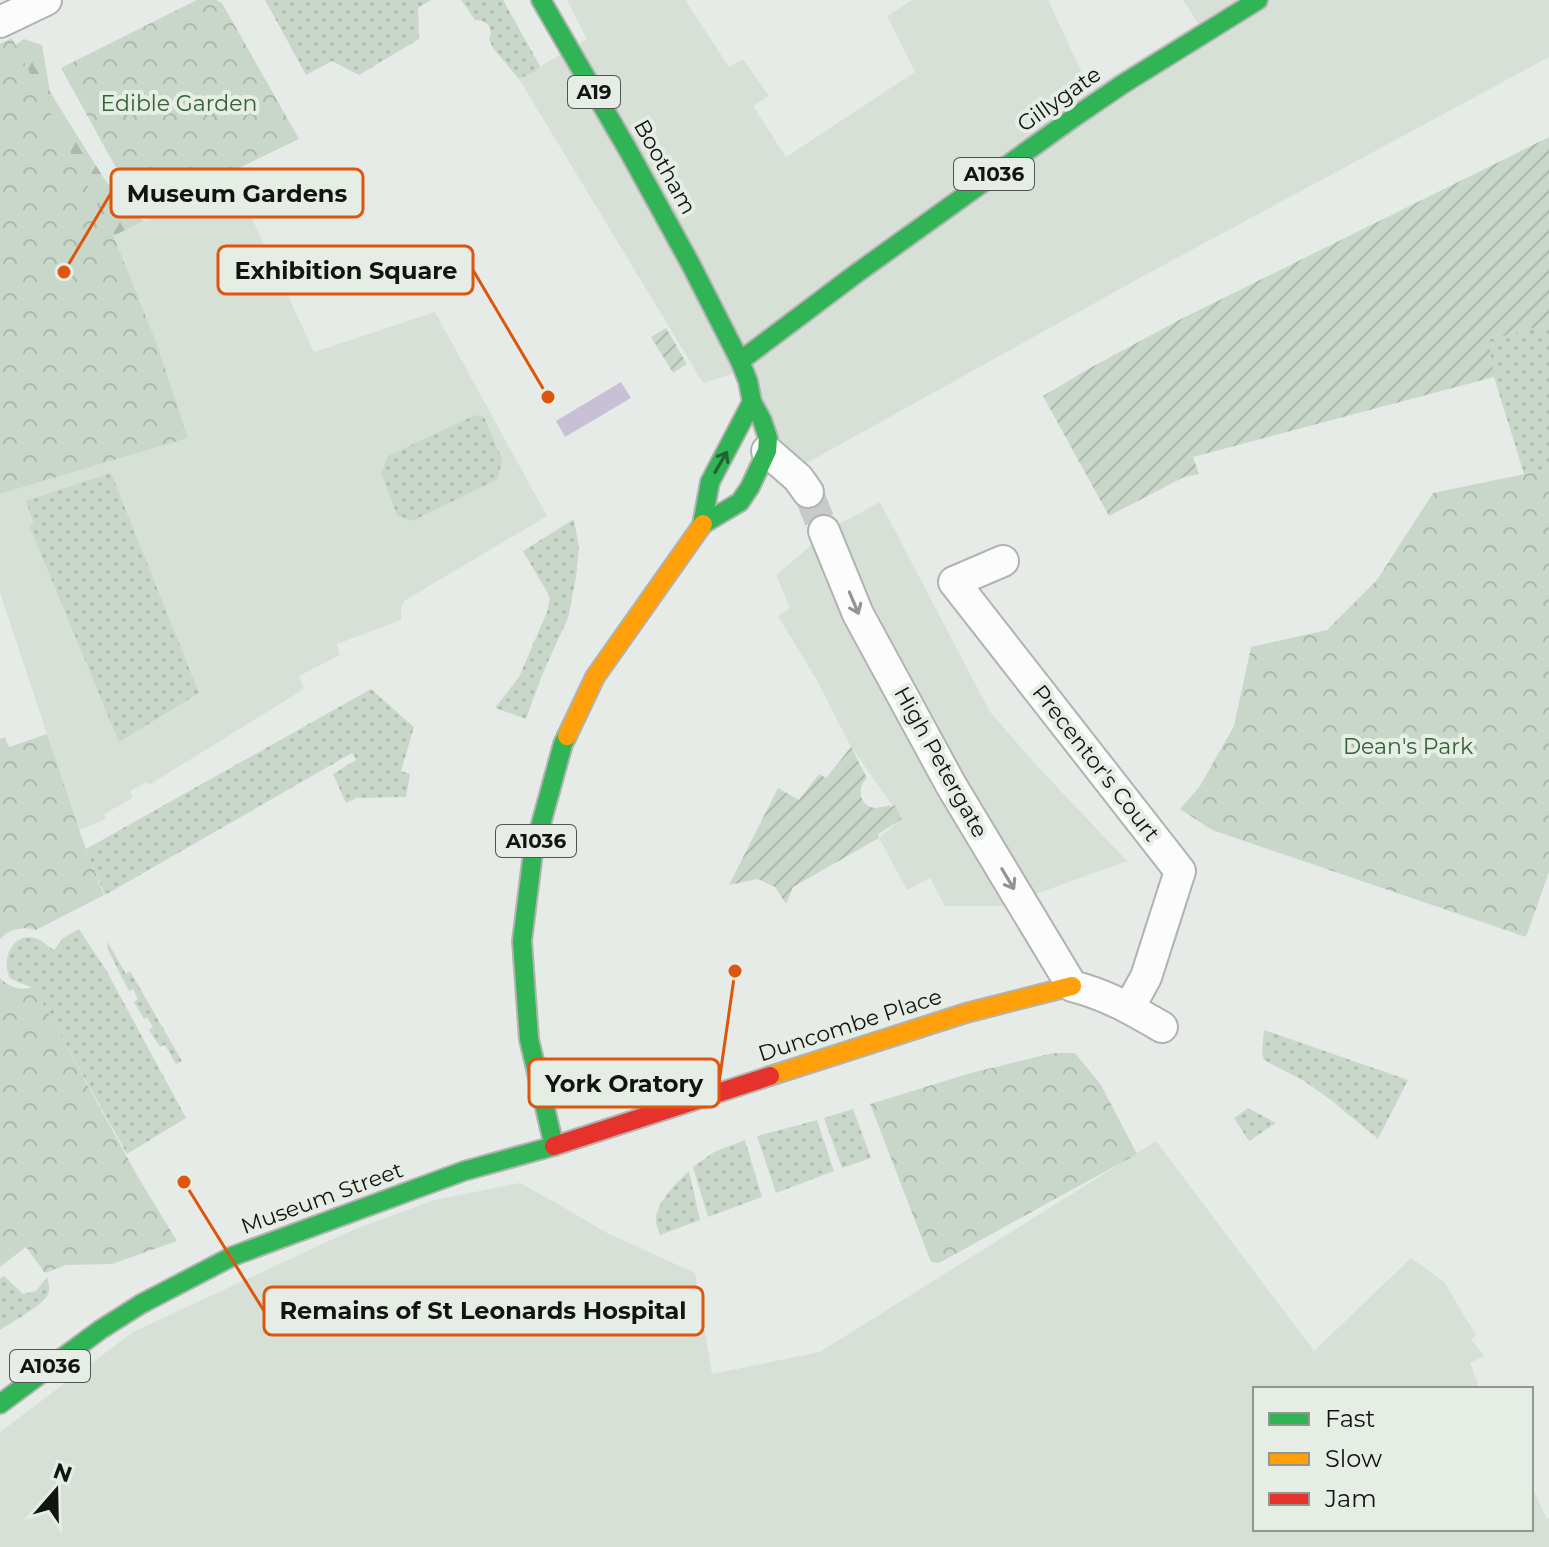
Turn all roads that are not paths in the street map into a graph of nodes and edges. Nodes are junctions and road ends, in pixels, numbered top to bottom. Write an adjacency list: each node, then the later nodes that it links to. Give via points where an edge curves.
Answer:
1 (46, 0): 4 (street)
2 (541, 0): 5 (main road, Bootham / A19, via 660,207)
3 (1258, 0): 5 (main road, Gillygate / A1036, via 1073,118)
4 (0, 22)
5 (740, 361): 6 (main road, Bootham)
6 (752, 402): 7 (main road, Bootham, via 768,438); 9 (main road, A1036, one-way to 6, via 710,482)
7 (767, 451): 8 (street); 9 (main road, A1036, via 740,502)
8 (808, 492)
9 (702, 525): 15 (main road, A1036, via 595,677 563,744 533,853 522,941 529,1039)
10 (824, 531): 12 (street, High Petergate, one-way to 12, via 858,614 951,785)
11 (1003, 561): 13 (street, Precentor's Court, via 954,582 1180,871 1146,977)
12 (1072, 986): 13 (street); 15 (main road, Duncombe Place, via 966,1013)
13 (1129, 1008): 14 (street)
14 (1162, 1027)
15 (554, 1146): 16 (main road, Museum Street / A1036, via 464,1171 233,1256 100,1330)
16 (0, 1404)

